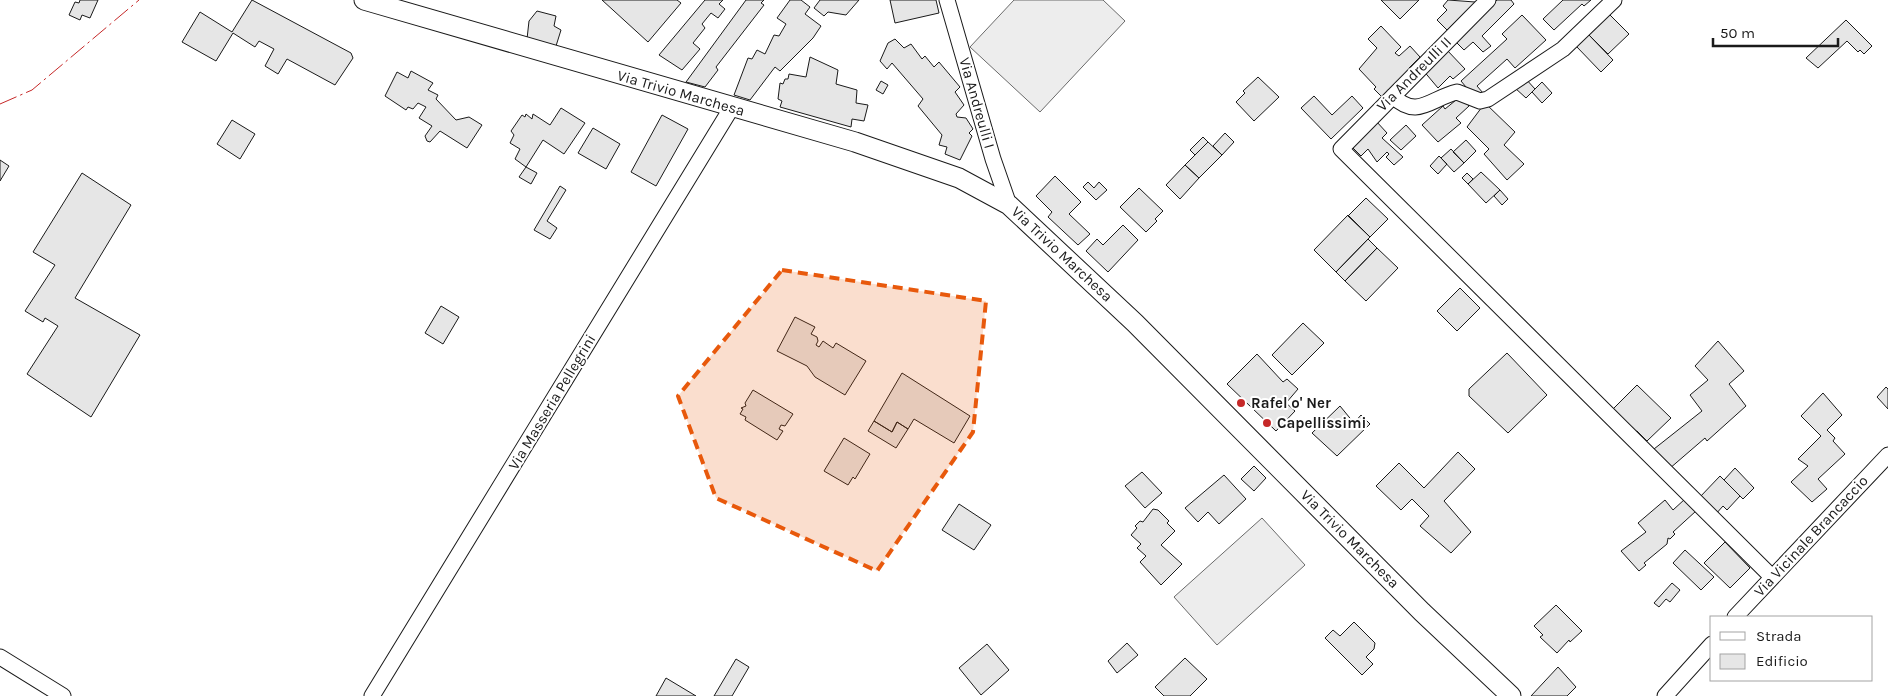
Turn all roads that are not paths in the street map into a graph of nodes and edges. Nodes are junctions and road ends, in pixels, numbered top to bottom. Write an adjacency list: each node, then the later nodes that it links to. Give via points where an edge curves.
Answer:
1 (364, 0): 6 (street, Via Trivio Marchesa)
2 (947, 0): 7 (street, Via Andreulli I)
3 (1488, 0): 5 (street, Via Andreulli II)
4 (1614, 0): 5 (street, via 1563,49 1488,99 1480,102 1458,92 1418,108 1402,105)
5 (1393, 96): 9 (street, Via Andreulli II, via 1341,149)
6 (732, 107): 7 (street, Via Trivio Marchesa, via 855,142 959,178); 14 (street, Via Masseria Pellegrini)
7 (1009, 205): 15 (street, Via Trivio Marchesa, via 1135,323 1422,612)
8 (1888, 455): 9 (street, Via Vicinale Brancaccio)
9 (1772, 577): 10 (street, Via Vicinale Brancaccio)
10 (1736, 616)
11 (1710, 646): 16 (street)
12 (0, 657): 13 (street)
13 (63, 696)
14 (372, 696)
15 (1511, 696)
16 (1665, 696)

